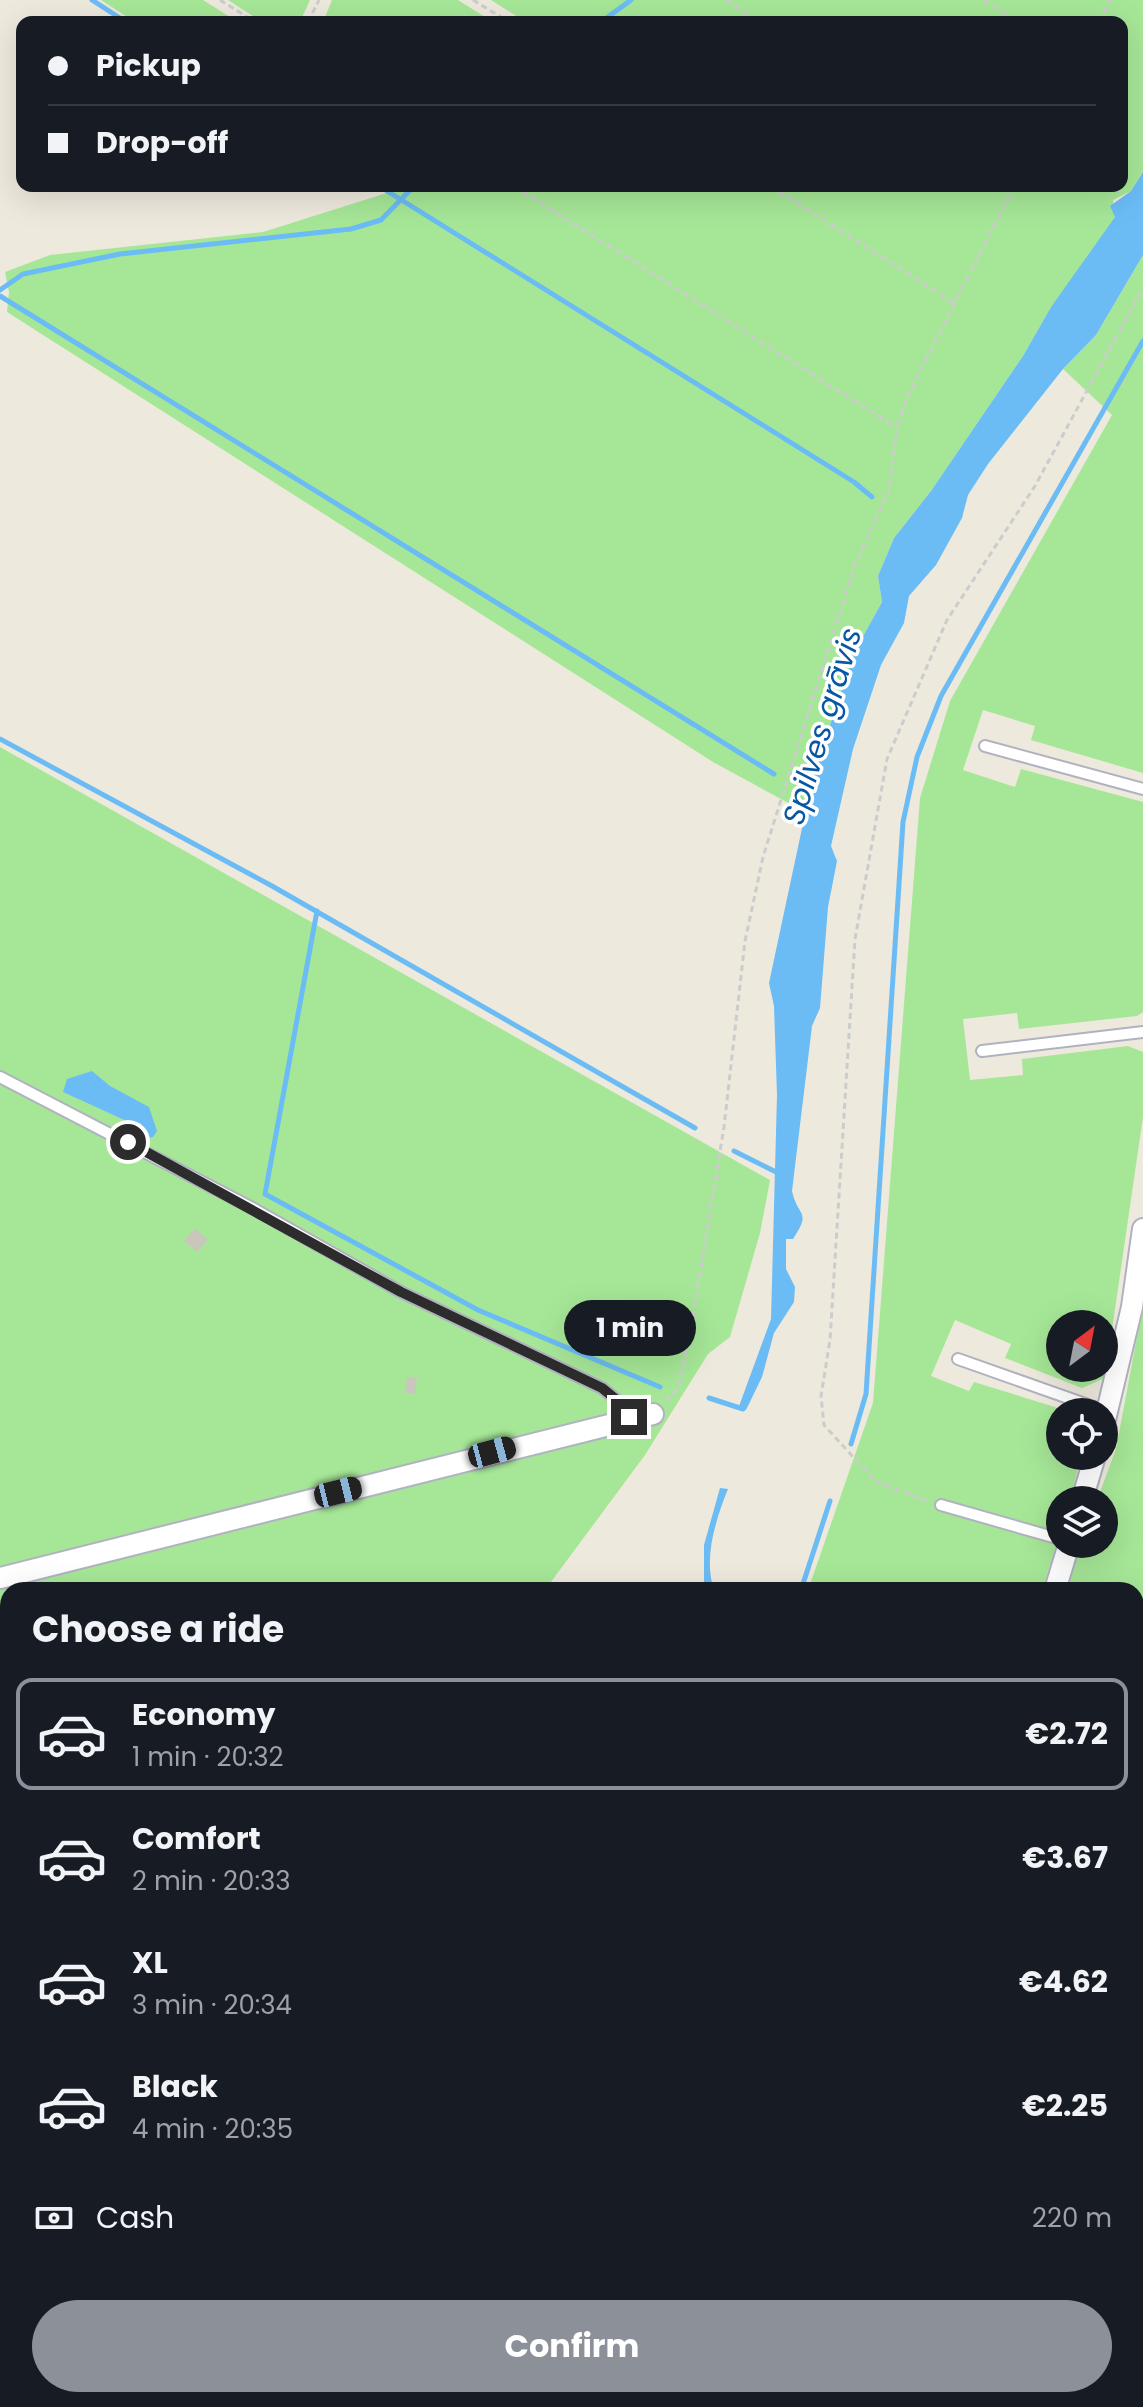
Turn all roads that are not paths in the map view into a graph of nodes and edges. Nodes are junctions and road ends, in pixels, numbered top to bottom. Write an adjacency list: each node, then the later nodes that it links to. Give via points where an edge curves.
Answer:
1 (985, 746): 2 (lane)
2 (1143, 789)
3 (1143, 1032): 4 (lane)
4 (982, 1051)
5 (0, 1077): 11 (lane, via 401,1292 602,1388 618,1401)
6 (1143, 1229): 9 (street)
7 (958, 1359): 8 (lane)
8 (1056, 1398)
9 (1111, 1398)
10 (653, 1414): 11 (street)
11 (615, 1421): 15 (street)
12 (941, 1505): 13 (lane)
13 (1046, 1535)
14 (1065, 1558): 16 (street)
15 (0, 1578)
16 (1057, 1582)

